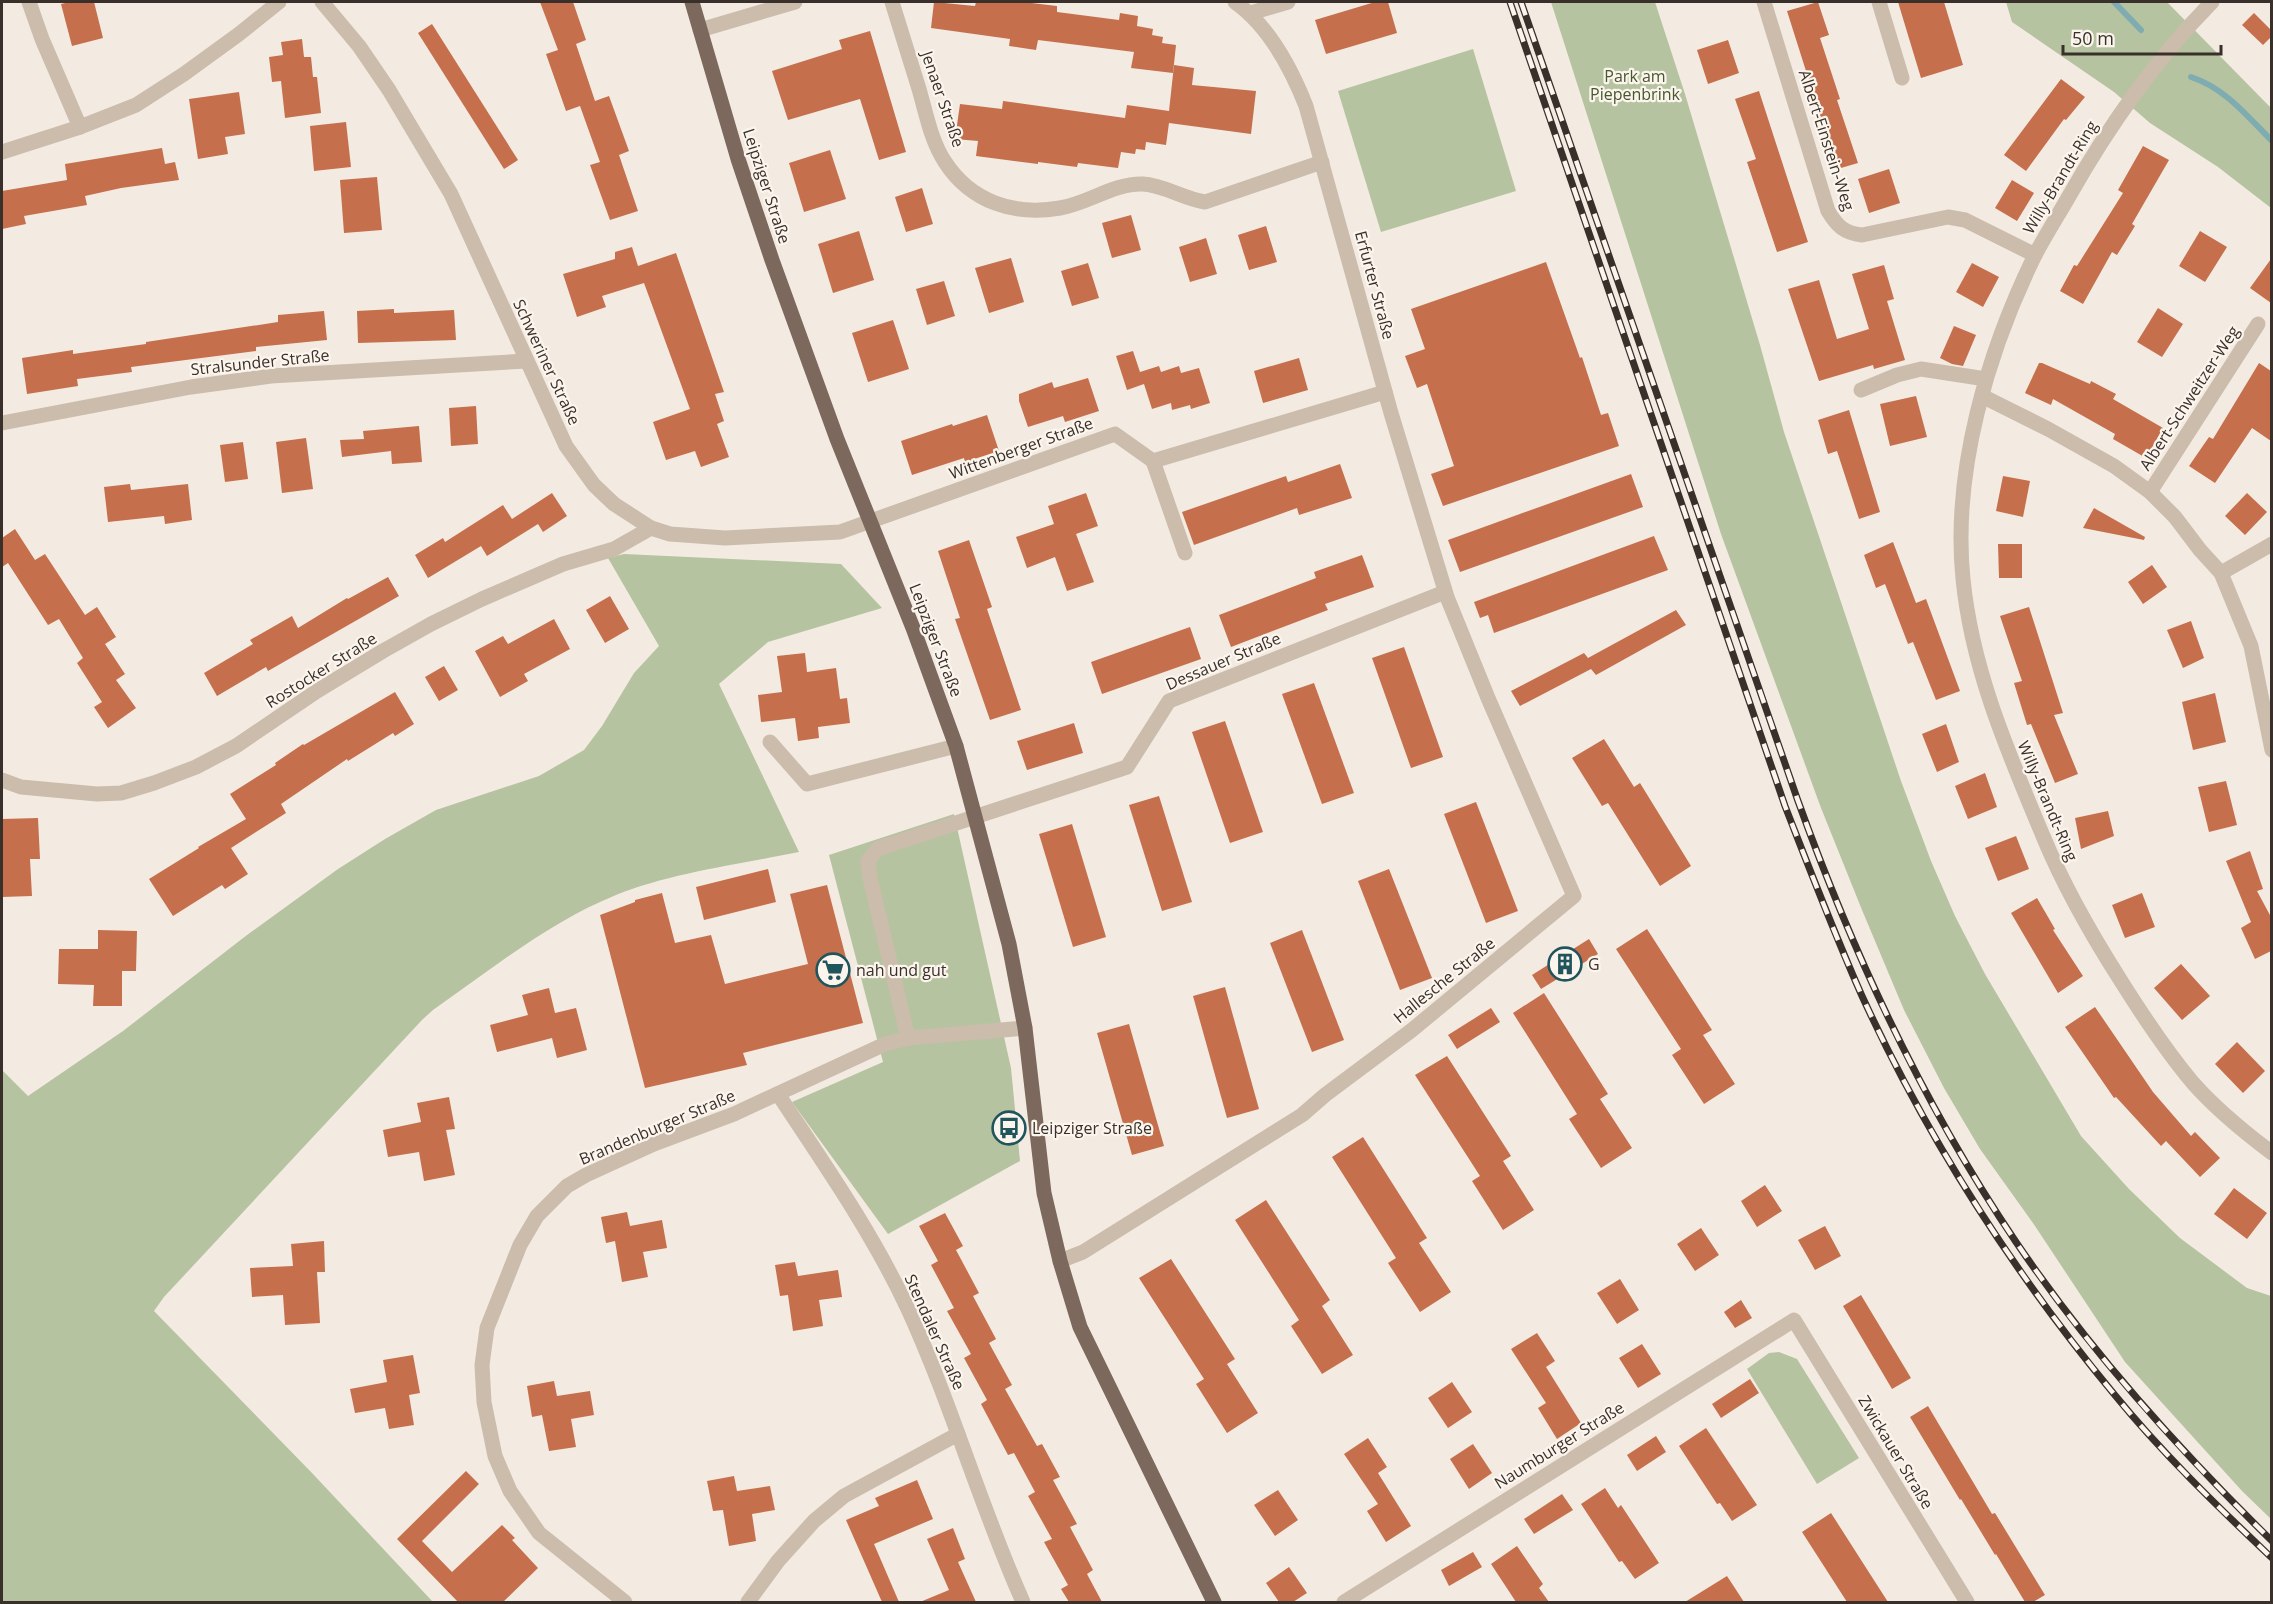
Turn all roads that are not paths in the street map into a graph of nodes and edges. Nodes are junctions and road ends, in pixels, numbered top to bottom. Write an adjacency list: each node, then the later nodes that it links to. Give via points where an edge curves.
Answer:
1 (29, 2): 15 (street)
2 (279, 2): 15 (street, via 136,105)
3 (322, 2): 20 (street, Schweriner Straße, via 389,90 451,194)
4 (692, 2): 13 (main road, Leipziger Straße)
5 (795, 2): 13 (street)
6 (892, 2): 17 (street, Jenaer Straße, via 933,136 962,183 986,201 1009,208 1062,208 1126,185 1145,184 1204,202)
7 (1234, 2): 12 (street, Erfurter Straße)
8 (1288, 2): 12 (street)
9 (1764, 2): 18 (street, Albert-Einstein-Weg, via 1828,211 1837,226 1849,234 1862,235 1948,217 1965,220)
10 (1879, 2): 14 (street)
11 (2203, 4): 18 (street, Willy-Brandt-Ring, via 2109,129)
12 (1251, 13): 17 (street, Erfurter Straße, via 1299,87)
13 (700, 30): 28 (main road, Leipziger Straße, via 772,260)
14 (1902, 78)
15 (80, 127): 16 (street)
16 (2, 152)
17 (1322, 162): 23 (street, Erfurter Straße)
18 (2036, 255): 21 (street, Willy-Brandt-Ring, via 2000,336)
19 (2258, 324): 27 (street, Albert-Schweitzer-Weg)
20 (526, 361): 25 (street, Stralsunder Straße, via 271,376 190,387); 29 (street, Schweriner Straße, via 566,446 594,485 614,504)
21 (1986, 379): 22 (street, via 1921,369); 24 (street, Willy-Brandt-Ring)
22 (1861, 390)
23 (1385, 392): 26 (street); 33 (street, Erfurter Straße)
24 (1982, 396): 27 (street, via 2114,466); 42 (street, Willy-Brandt-Ring, via 1964,490 1962,576 1975,654 2008,755 2060,878 2145,1019 2194,1084)
25 (2, 423)
26 (1153, 461): 28 (street, Wittenberger Straße, via 1115,434); 31 (street)
27 (2150, 492): 32 (street)
28 (870, 521): 29 (street, Schweriner Straße, via 840,532 725,538 670,534); 36 (main road, Leipziger Straße)
29 (651, 528): 37 (street, Rostocker Straße, via 614,549 563,564 431,624 196,767 121,793 21,787)
30 (2271, 544): 32 (street)
31 (1185, 553)
32 (2221, 573): 35 (street, via 2251,646)
33 (1446, 594): 38 (street, Dessauer Straße, via 1169,701 1126,767); 43 (street, Hallesche Straße, via 1574,896 1302,1115 1083,1252)
34 (770, 742): 36 (street, via 807,784)
35 (2271, 745)
36 (956, 746): 38 (main road, Leipziger Straße)
37 (2, 780)
38 (975, 817): 39 (main road, Leipziger Straße, via 1009,944); 40 (street, Dessauer Straße, via 877,849 868,861)
39 (1025, 1028): 40 (street, Brandenburger Straße); 43 (main road, Leipziger Straße, via 1044,1193)
40 (908, 1038): 41 (street, Brandenburger Straße, via 885,1044)
41 (778, 1094): 45 (street, Stendaler Straße, via 872,1237 937,1376); 46 (street, Brandenburger Straße, via 618,1160 567,1186 537,1216 520,1245 487,1328 482,1365 484,1402 495,1456 510,1491 539,1533)
42 (2271, 1153)
43 (1059, 1261): 49 (main road, Leipziger Straße, via 1080,1328)
44 (1794, 1320): 50 (street, Naumburger Straße); 51 (street, Zwickauer Straße)
45 (958, 1434): 47 (street, via 844,1496 813,1521); 48 (street, Stendaler Straße)
46 (625, 1602)
47 (748, 1602)
48 (1023, 1602)
49 (1214, 1602)
50 (1344, 1602)
51 (1967, 1602)

